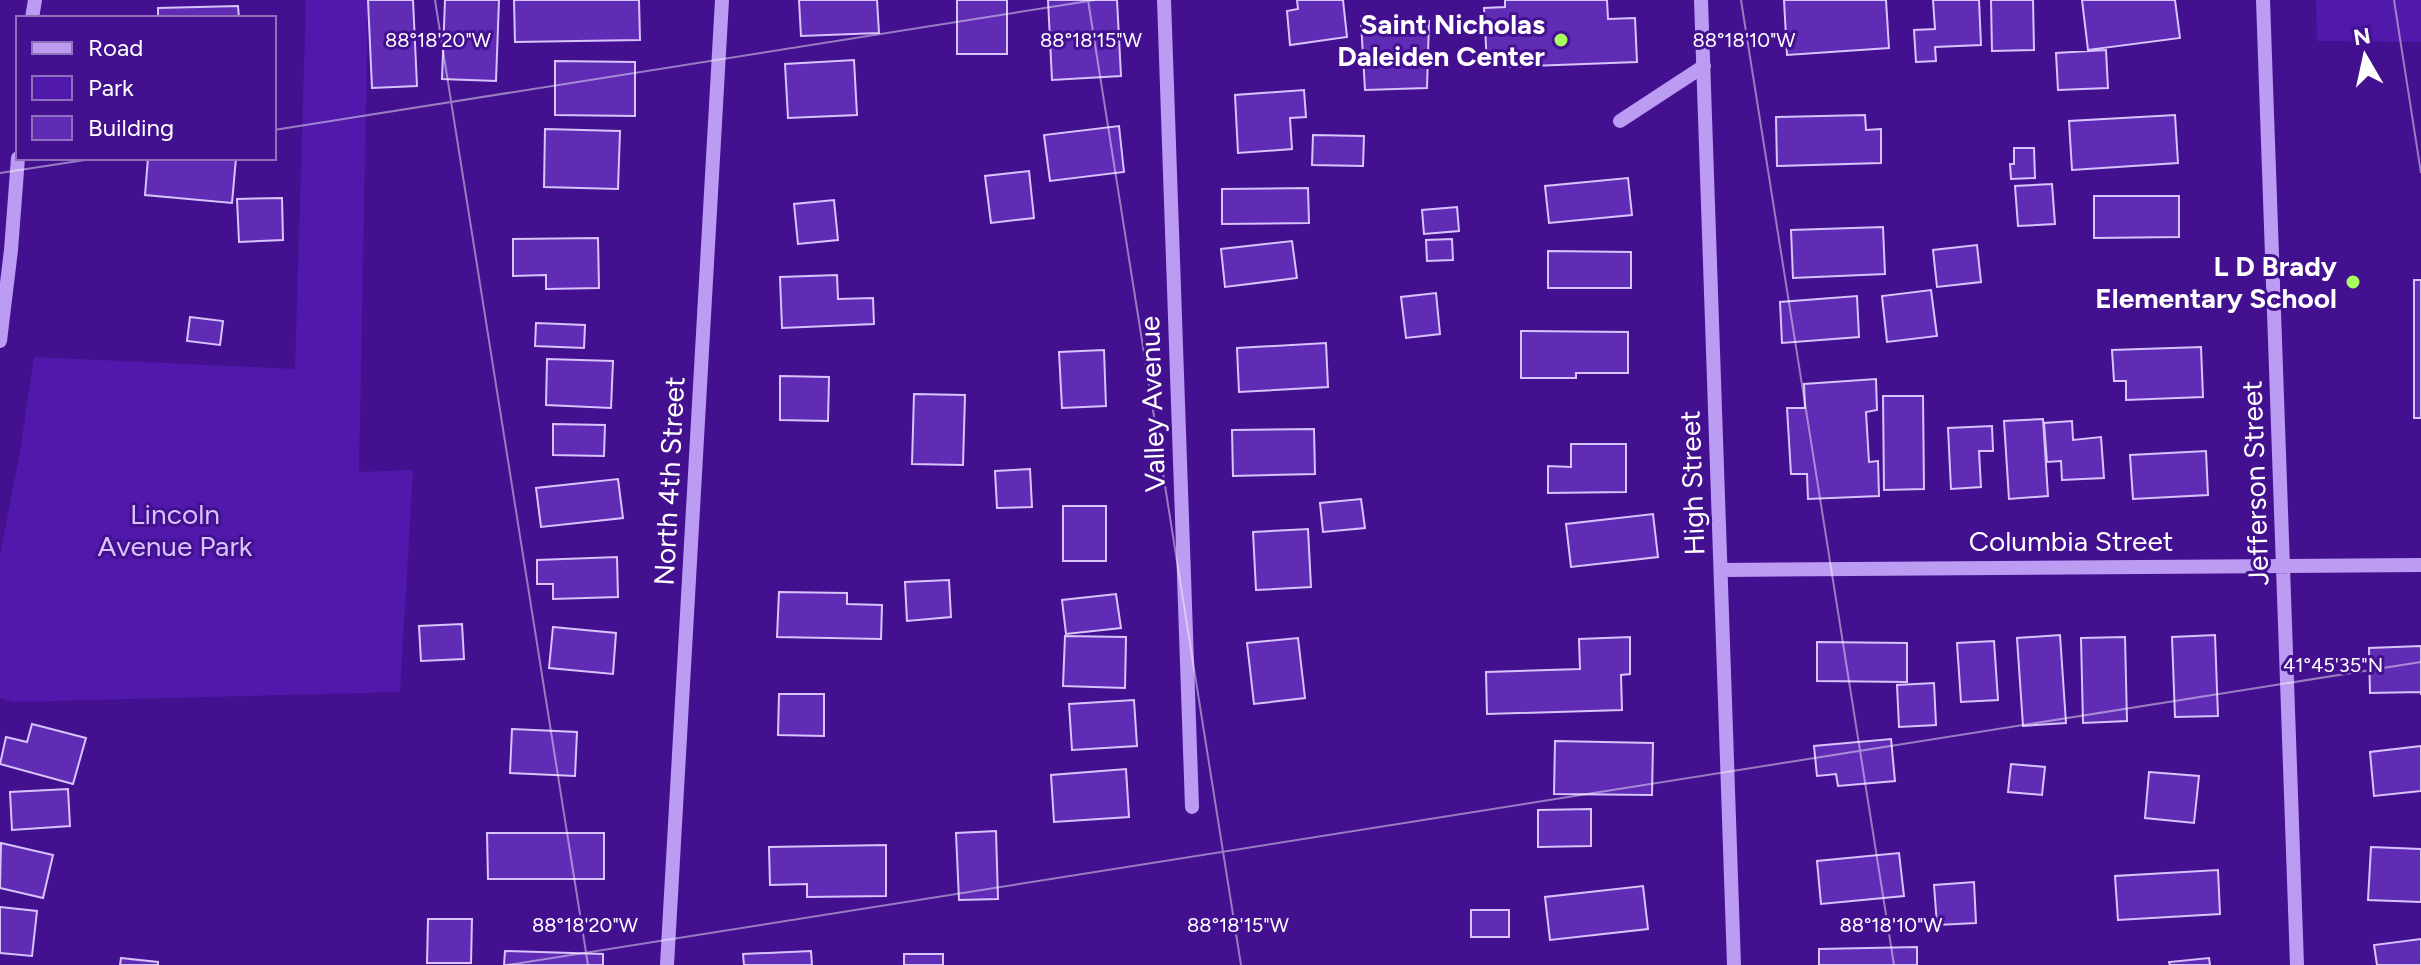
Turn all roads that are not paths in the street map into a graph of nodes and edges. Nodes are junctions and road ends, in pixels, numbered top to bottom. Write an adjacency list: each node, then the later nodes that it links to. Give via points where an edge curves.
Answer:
1 (722, 0): 13 (street, North 4th Street)
2 (1164, 0): 12 (street, Valley Avenue)
3 (1701, 0): 5 (street, High Street)
4 (2263, 0): 9 (street, Jefferson Street)
5 (1704, 66): 6 (street); 11 (street, High Street)
6 (1620, 121)
7 (18, 160): 8 (street)
8 (0, 341)
9 (2284, 565): 10 (street, Columbia Street); 11 (street, Columbia Street); 15 (street, Jefferson Street)
10 (2421, 565)
11 (1721, 570): 14 (street, High Street)
12 (1192, 807)
13 (667, 965)
14 (1734, 965)
15 (2297, 965)

